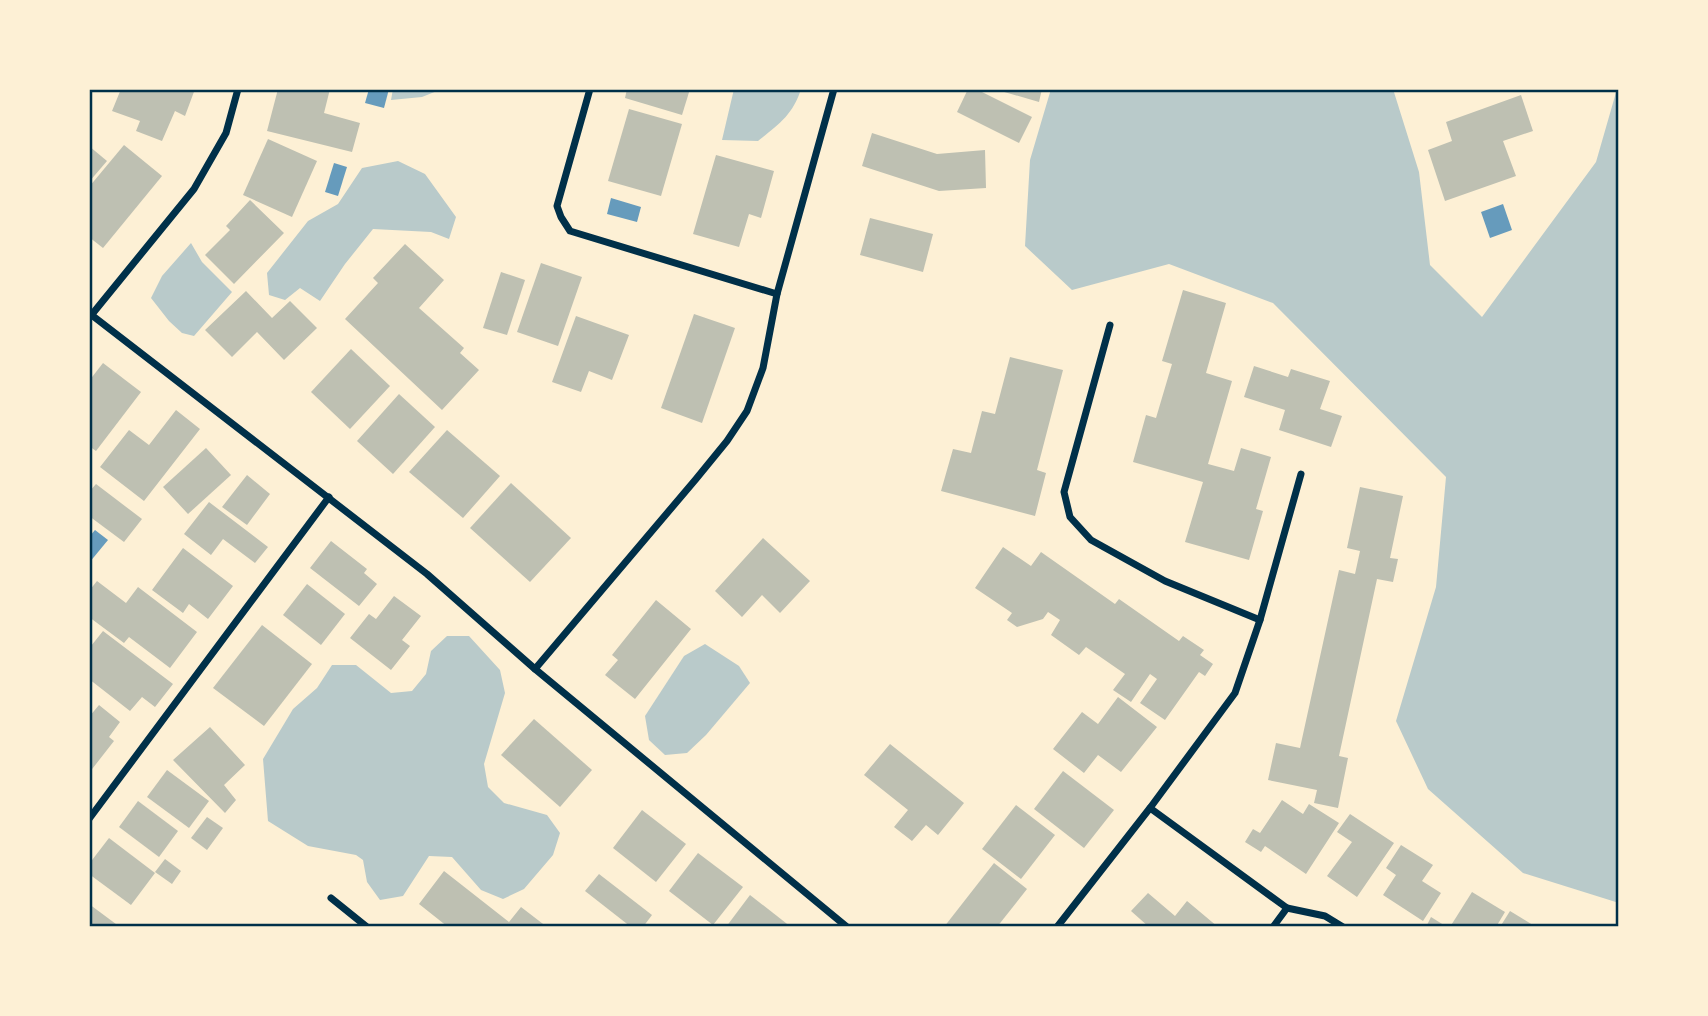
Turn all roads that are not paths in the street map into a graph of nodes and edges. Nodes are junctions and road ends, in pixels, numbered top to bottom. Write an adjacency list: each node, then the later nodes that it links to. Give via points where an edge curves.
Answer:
1 (238, 89): 5 (street, via 226,133 194,189)
2 (590, 89): 4 (street, via 557,206 570,231)
3 (834, 89): 4 (street)
4 (777, 294): 10 (street, via 763,368 747,411 696,479)
5 (90, 316): 8 (street)
6 (1110, 324): 9 (street, via 1064,492 1070,517 1091,540 1165,581)
7 (1301, 474): 9 (street)
8 (329, 497): 10 (street, via 427,574); 12 (street)
9 (1260, 620): 11 (street, via 1235,693)
10 (535, 669): 16 (street)
11 (1150, 808): 14 (street); 17 (street)
12 (89, 819)
13 (331, 898): 15 (street)
14 (1287, 908): 18 (street); 19 (street, via 1325,916)
15 (367, 927)
16 (847, 927)
17 (1057, 927)
18 (1273, 927)
19 (1343, 927)

